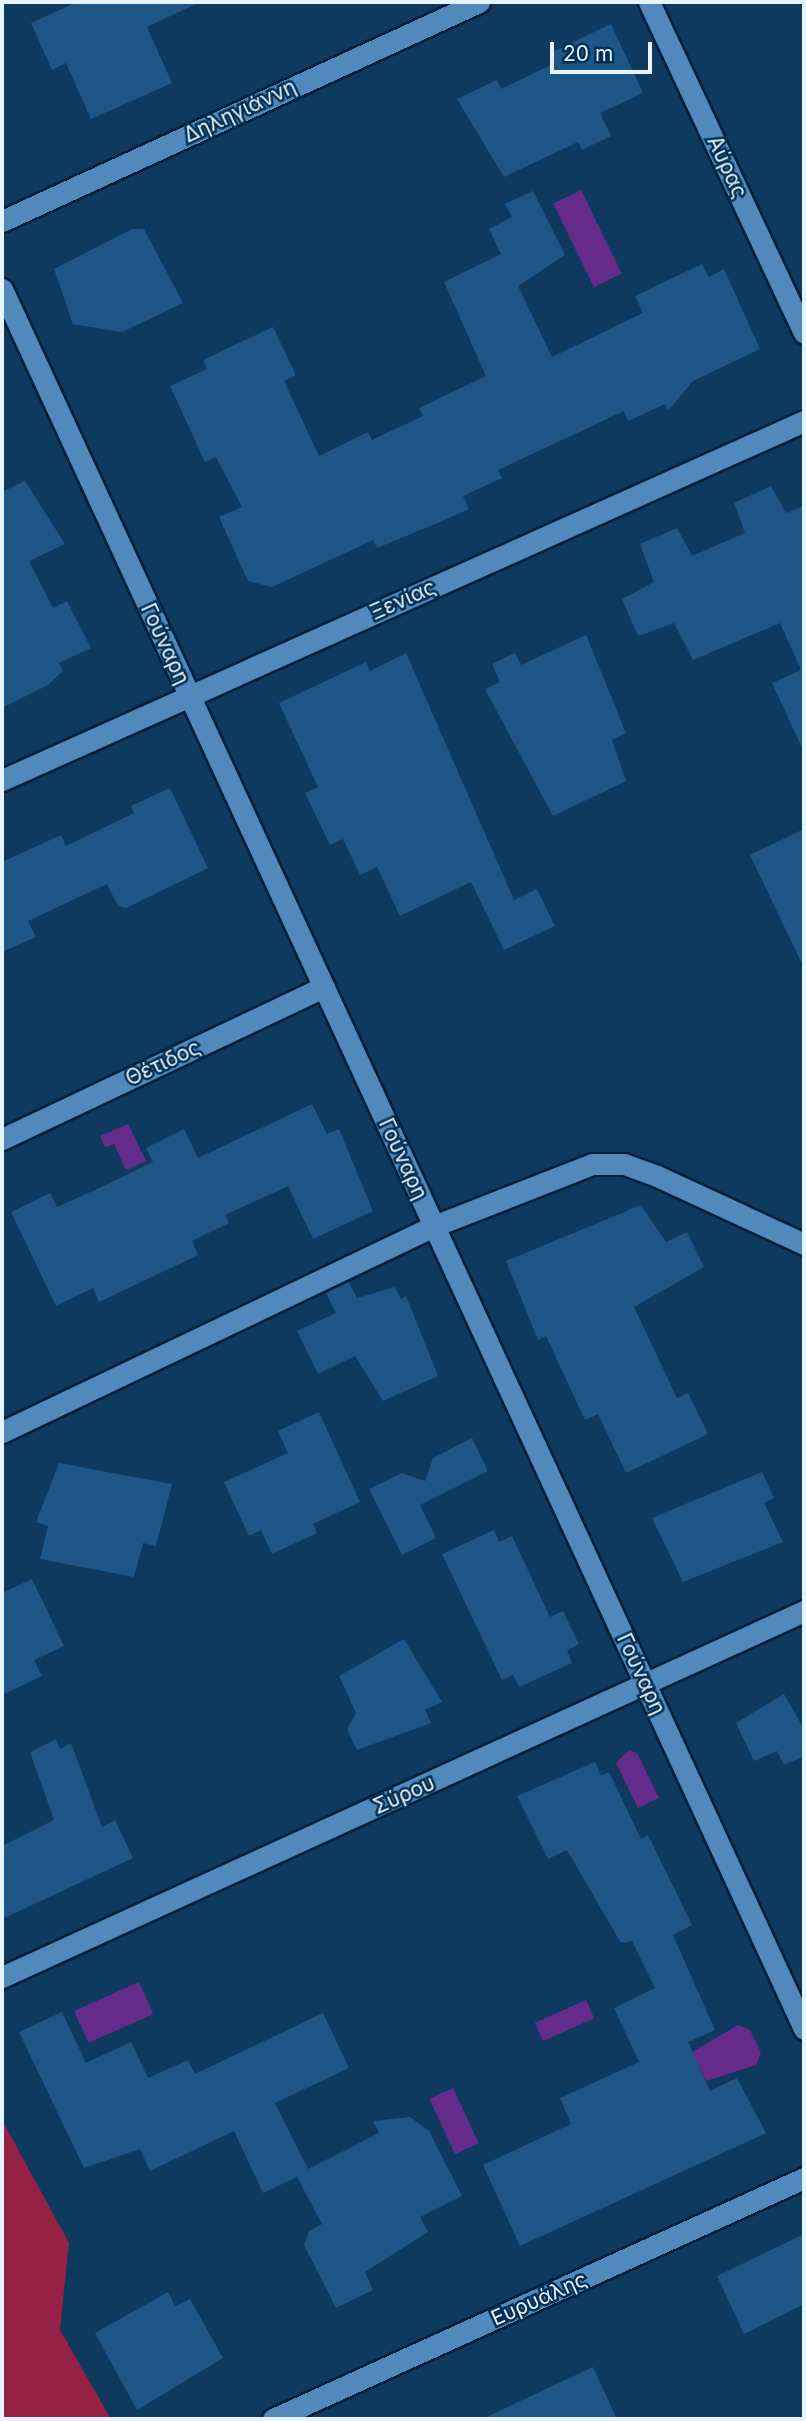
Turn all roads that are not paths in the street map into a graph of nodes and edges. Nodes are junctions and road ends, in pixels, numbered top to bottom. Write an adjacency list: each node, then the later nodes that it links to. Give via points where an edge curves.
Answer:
1 (479, 2): 3 (street, Δηληγιάννη)
2 (649, 2): 5 (street, Αύρας)
3 (2, 221)
4 (2, 289): 7 (street, Γούναρη)
5 (804, 333)
6 (804, 421): 7 (street, Ξενίας)
7 (189, 696): 8 (street, Ξενίας); 9 (street, Γούναρη)
8 (2, 780)
9 (324, 987): 10 (street, Θέτιδος); 11 (street, Γούναρη)
10 (2, 1139)
11 (434, 1226): 12 (street, via 565,1171 624,1164); 13 (street); 15 (street, Γούναρη)
12 (804, 1244)
13 (2, 1432)
14 (804, 1611): 15 (street, Σύρου)
15 (646, 1685): 16 (street, Σύρου); 17 (street, Γούναρη)
16 (2, 1976)
17 (804, 2029)
18 (804, 2178): 19 (street, Ευρυάλης)
19 (274, 2419)

